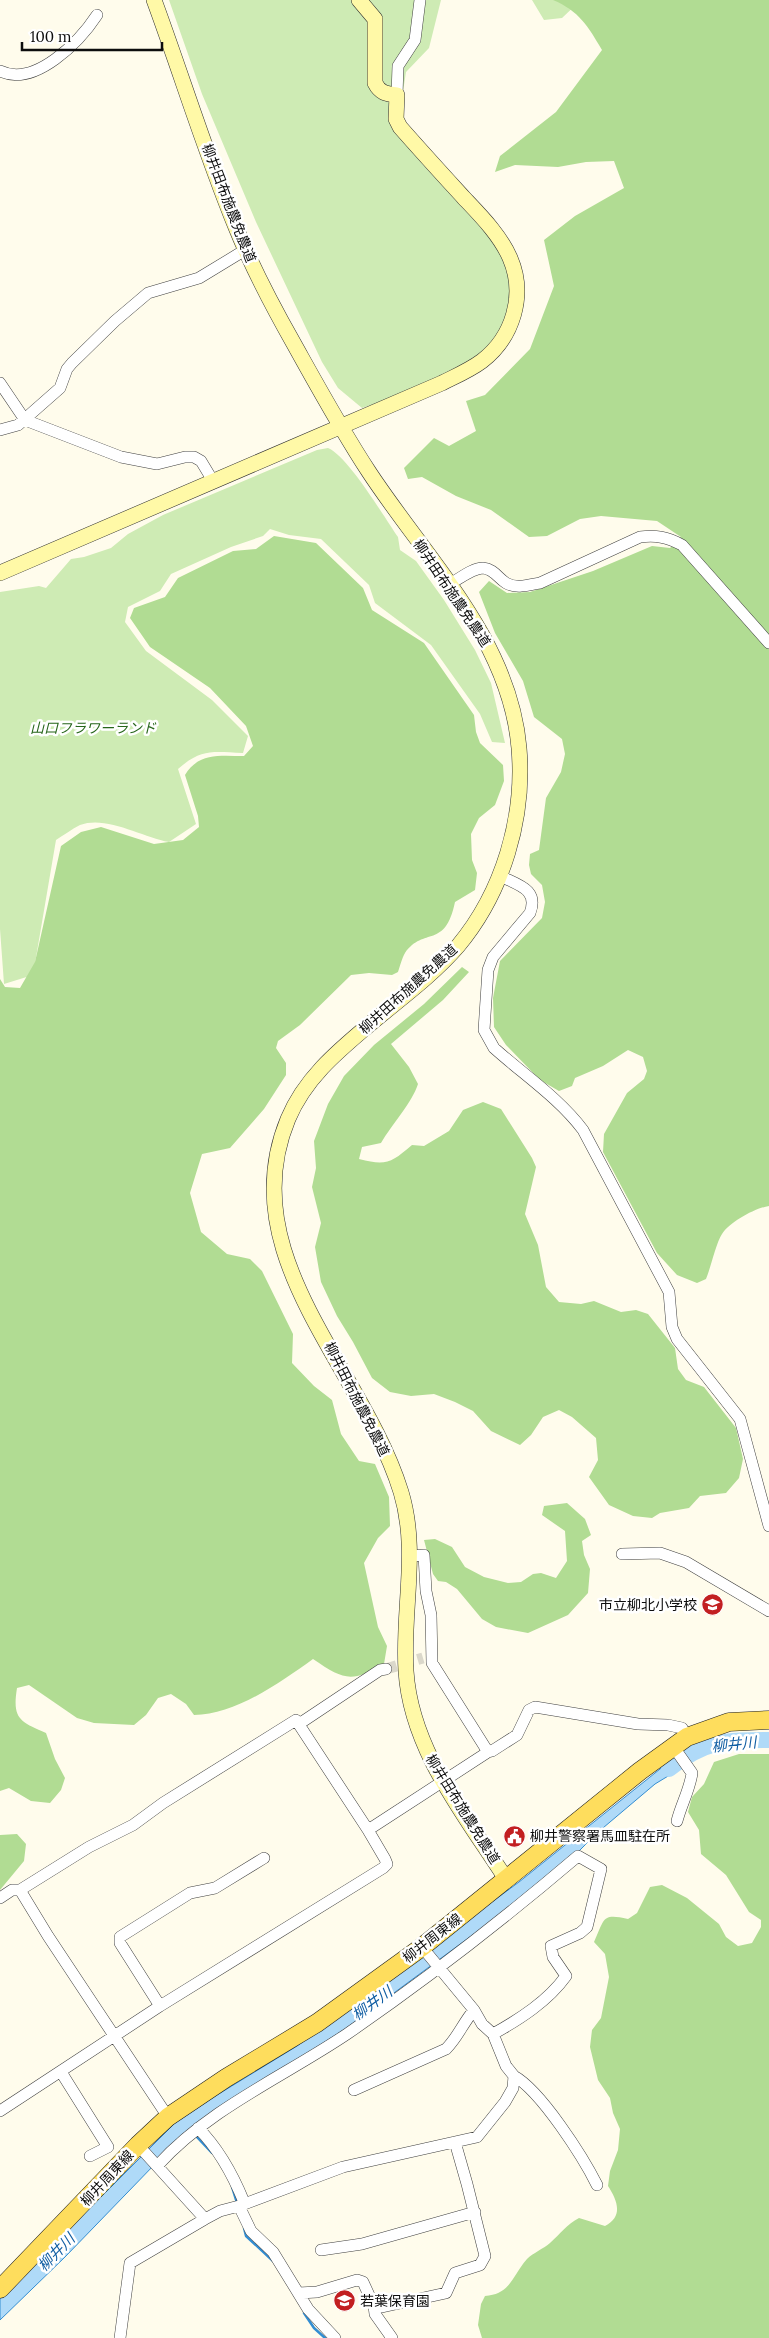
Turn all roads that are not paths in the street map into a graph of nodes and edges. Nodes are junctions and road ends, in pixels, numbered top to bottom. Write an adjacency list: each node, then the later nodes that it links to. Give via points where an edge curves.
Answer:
1 (154, 0): 7 (street, 柳井田布施農免農道)
2 (359, 0): 6 (street, via 375,19 375,83 386,94)
3 (420, 0): 6 (street, via 415,40 398,66)
4 (97, 16): 5 (street, via 68,50 38,69 14,75)
5 (0, 71)
6 (397, 95): 10 (street, via 396,119 400,127 483,219 510,258 516,281 516,305 502,340 482,361)
7 (245, 250): 9 (street, via 199,278 156,290 139,299 72,363 60,388); 10 (street, 柳井田布施農免農道, via 295,346)
8 (0, 382): 9 (street)
9 (25, 420): 11 (street); 12 (street, via 121,457 157,464 194,457 201,461)
10 (342, 426): 12 (street); 14 (street, 柳井田布施農免農道, via 370,473)
11 (0, 430)
12 (213, 481): 13 (street)
13 (0, 573)
14 (448, 585): 15 (street, via 483,568 492,570 506,583 526,586 540,583 640,538 652,535 669,538 682,545); 16 (street, 柳井田布施農免農道, via 477,626 499,667 518,731 519,801 515,828)
15 (769, 644)
16 (500, 876): 17 (street, via 528,891 533,906 530,914 493,957 488,970 483,1020 487,1039 559,1102 583,1130 669,1292 672,1327 677,1339 740,1419); 19 (street, 柳井田布施農免農道, via 489,899 457,946 343,1047 310,1081 293,1106 275,1164 274,1210 282,1248 308,1307 359,1400 396,1477 408,1524)
17 (769, 1526)
18 (622, 1554): 20 (street, via 660,1554 686,1562)
19 (411, 1556): 25 (street, via 424,1555 426,1566 432,1640 427,1657); 26 (street, 柳井田布施農免農道, via 406,1637 408,1686 419,1733)
20 (769, 1611)
21 (386, 1669): 23 (street)
22 (769, 1720): 24 (main road, 柳井周東線, via 729,1722)
23 (299, 1724): 28 (street); 31 (street, via 296,1720 133,1825 89,1847)
24 (679, 1745): 25 (street, via 682,1728 668,1724 638,1724 535,1707 529,1710 516,1735); 27 (street, via 692,1773); 30 (main road, 柳井周東線)
25 (488, 1752): 26 (street)
26 (443, 1781): 28 (street); 30 (street, 柳井田布施農免農道)
27 (676, 1821)
28 (368, 1830): 35 (street, via 387,1864 383,1868)
29 (264, 1858): 35 (street, via 215,1888 190,1893 120,1937 120,1943)
30 (506, 1879): 33 (main road, 柳井周東線)
31 (20, 1890): 32 (street, via 12,1890); 38 (street)
32 (0, 1898)
33 (424, 1948): 34 (street); 43 (main road, 柳井周東線, via 317,2023)
34 (438, 1965): 36 (street); 37 (street, via 536,1892 578,1856 600,1869 587,1927 551,1946 553,1957 566,1976 545,2000 510,2026); 44 (street, via 348,2033)
35 (160, 2006): 38 (street)
36 (474, 2010): 37 (street); 41 (street, via 457,2038 446,2049)
37 (493, 2034): 40 (street, via 506,2066)
38 (115, 2035): 39 (street); 43 (street)
39 (61, 2072): 42 (street); 47 (street, via 108,2147)
40 (514, 2076): 45 (street, via 513,2088 505,2102 477,2137); 49 (street, via 529,2088 573,2143)
41 (354, 2090)
42 (0, 2111)
43 (168, 2117): 46 (main road, 柳井周東線)
44 (194, 2131): 48 (street); 50 (street, via 219,2154 235,2180)
45 (455, 2142): 50 (street, via 343,2167); 51 (street)
46 (141, 2148): 48 (street); 54 (main road, 柳井周東線)
47 (90, 2156)
48 (157, 2164): 52 (street)
49 (597, 2185)
50 (242, 2204): 52 (street); 55 (street, via 251,2231 272,2252)
51 (475, 2212): 53 (street, via 362,2244); 56 (street, via 485,2256 480,2265 454,2273 446,2293)
52 (205, 2219): 57 (street, via 130,2263)
53 (322, 2250)
54 (0, 2290)
55 (299, 2293): 56 (street, via 317,2292 357,2280 363,2282); 58 (street, via 319,2323)
56 (374, 2306): 59 (street, via 375,2314)
57 (120, 2338)
58 (335, 2338)
59 (392, 2338)

